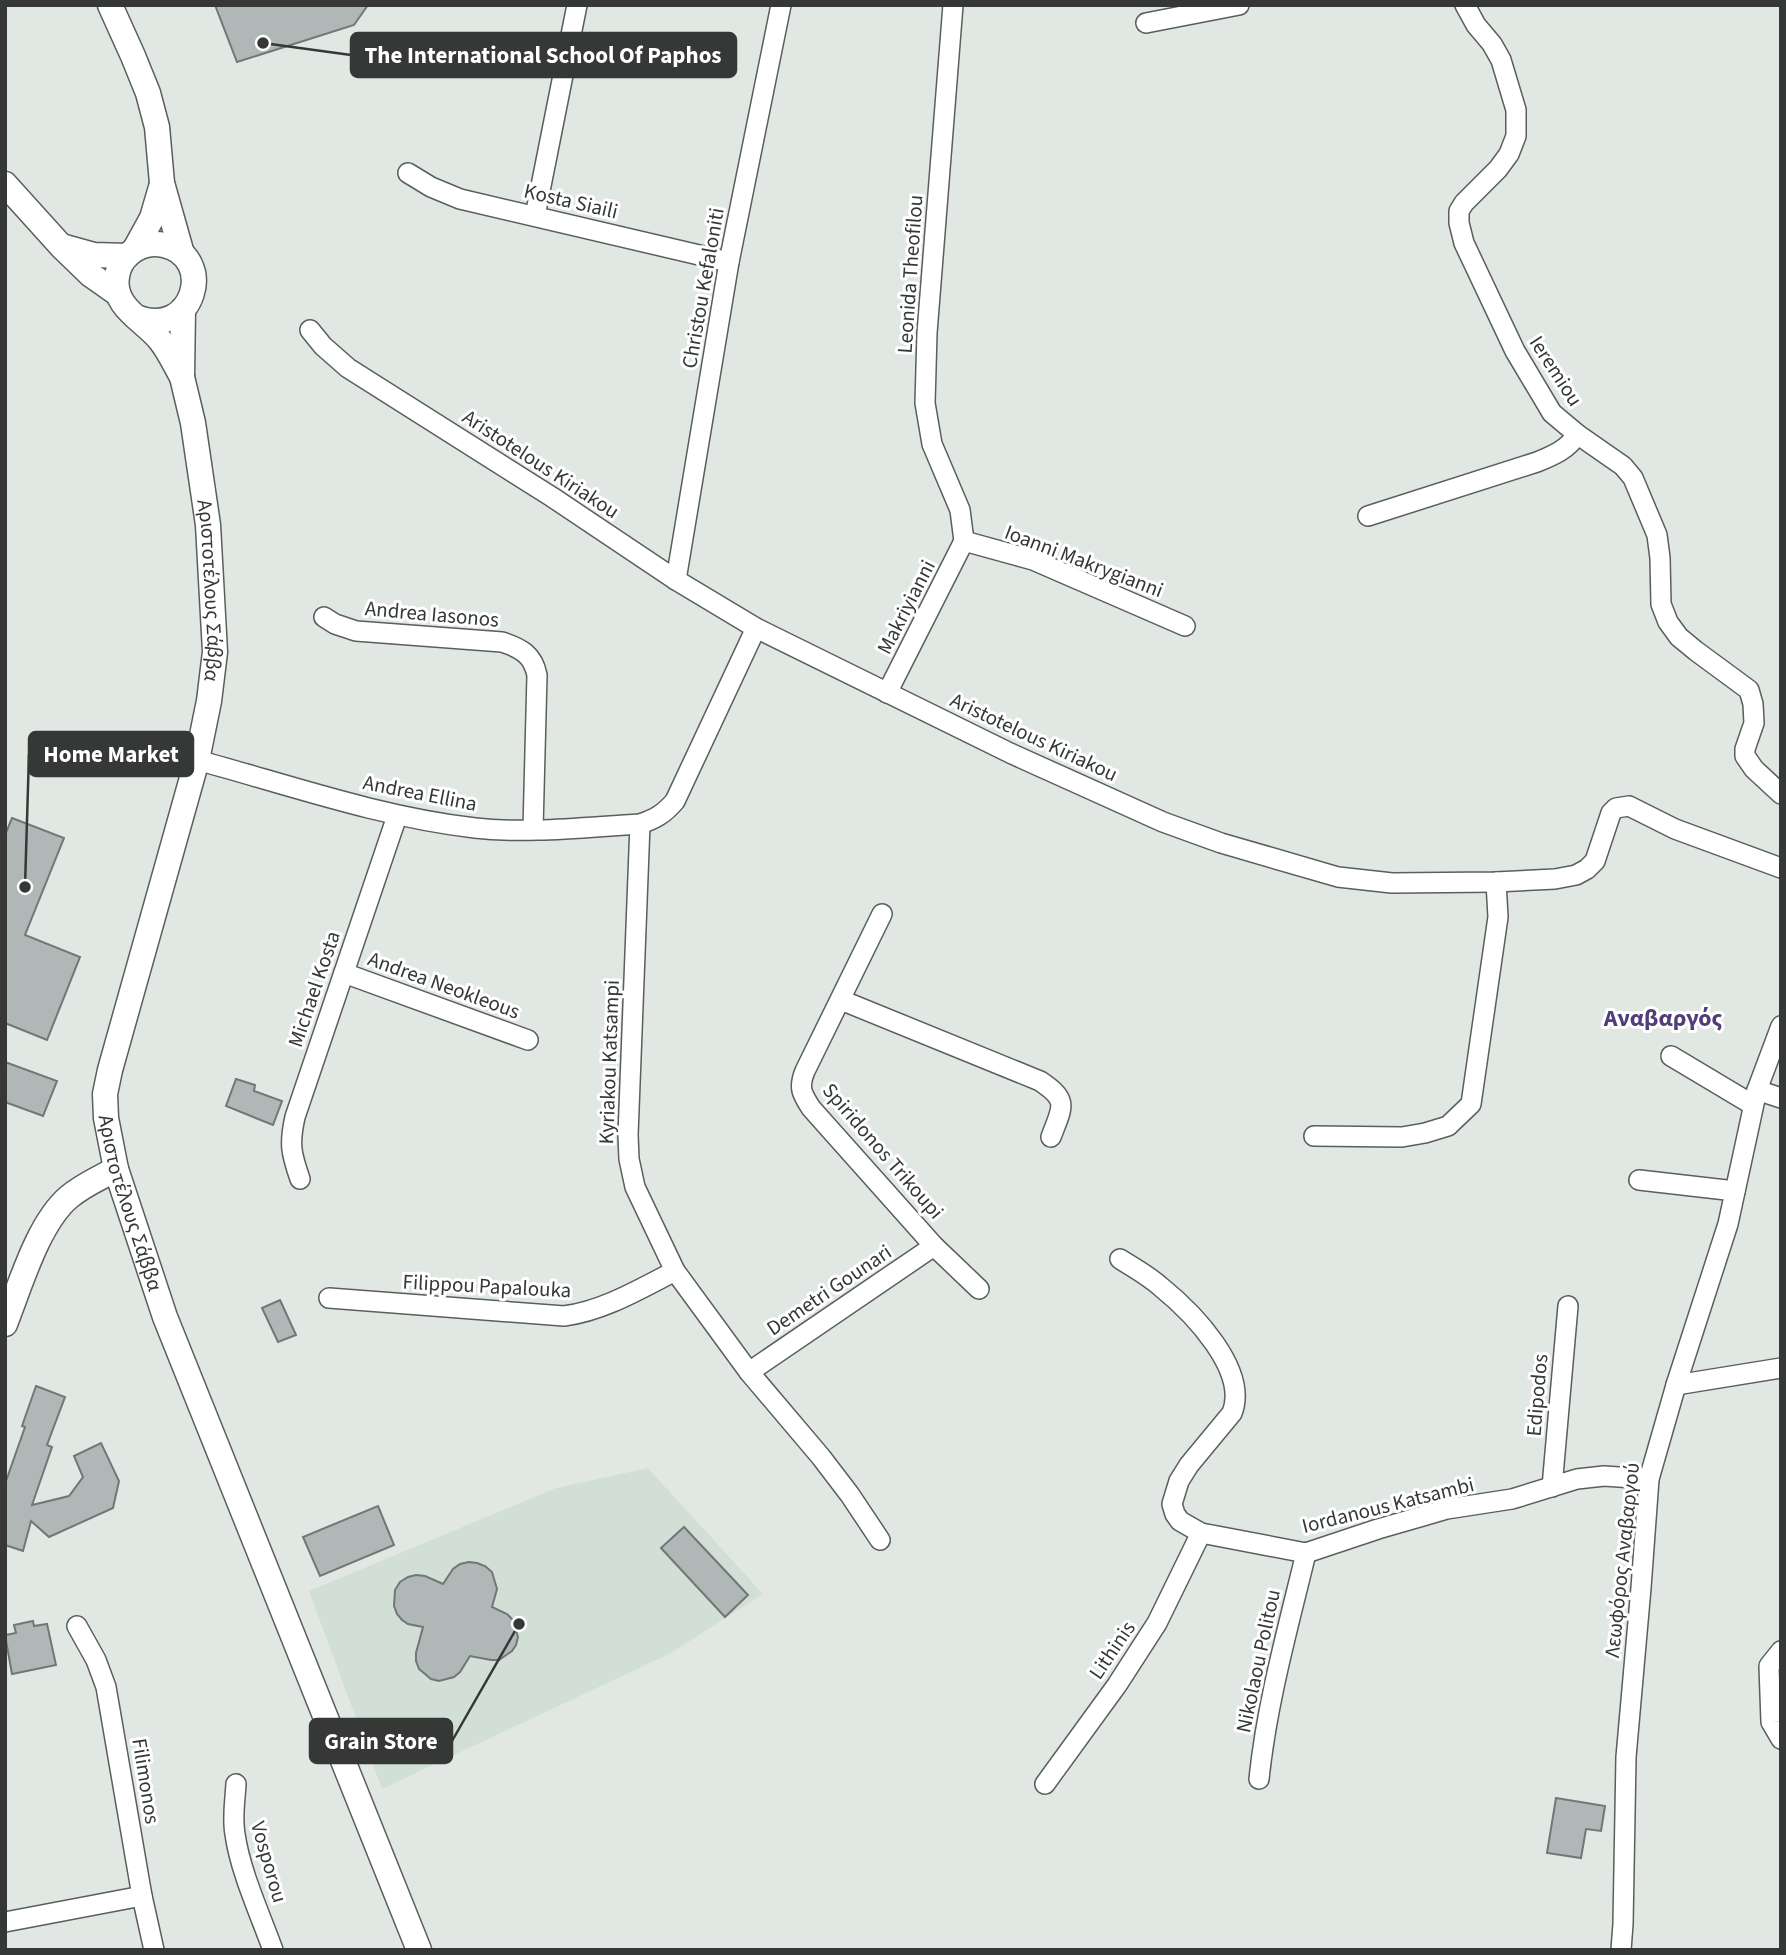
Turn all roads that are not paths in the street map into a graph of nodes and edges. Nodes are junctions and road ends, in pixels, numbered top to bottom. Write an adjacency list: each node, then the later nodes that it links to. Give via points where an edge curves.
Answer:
1 (110, 5): 9 (street, Αριστοτέλους Σάββα, via 148,93 157,127)
2 (577, 5): 11 (street)
3 (780, 5): 15 (street, Christou Kefaloniti)
4 (953, 5): 23 (street, Leonida Theofilou, via 925,403 932,444 960,510)
5 (1239, 5): 7 (street)
6 (1465, 5): 21 (street, Ieremiou, via 1501,60 1516,110 1516,135 1509,155 1459,211 1464,243 1515,351 1552,413)
7 (1146, 23)
8 (408, 173): 11 (street, Kosta Siaili, via 460,199)
9 (162, 183): 13 (street, Αριστοτέλους Σάββα, via 152,218); 14 (street, Αριστοτέλους Σάββα)
10 (5, 184): 12 (street)
11 (535, 216): 15 (street, Kosta Siaili)
12 (61, 246): 13 (street, via 94,255); 16 (street)
13 (131, 253): 14 (street, via 154,244); 16 (street, Αριστοτέλους Σάββα, via 117,274)
14 (182, 254): 17 (street, Αριστοτέλους Σάββα, via 194,282 190,302)
15 (729, 262): 24 (street, Christou Kefaloniti)
16 (118, 294): 18 (street, Αριστοτέλους Σάββα)
17 (183, 309): 18 (street, via 166,320); 20 (street, Αριστοτέλους Σάββα)
18 (136, 317): 20 (street, Αριστοτέλους Σάββα, via 161,341)
19 (310, 330): 24 (street, Aristotelous Kiriakou, via 348,368)
20 (182, 377): 29 (street, Αριστοτέλους Σάββα, via 208,525 215,652)
21 (1577, 434): 22 (street, via 1573,442 1537,463); 30 (street, Ieremiou, via 1616,460 1633,478 1657,535 1661,604 1668,622 1696,651 1749,690 1754,723 1745,757)
22 (1368, 516)
23 (964, 541): 26 (street, Ioanni Makrygianni, via 1033,560); 28 (street, Makriyianni)
24 (676, 580): 27 (street, Aristotelous Kiriakou)
25 (324, 617): 33 (street, Andrea Iasonos, via 356,631 502,642 528,655 537,676)
26 (1185, 626)
27 (756, 628): 28 (street, Aristotelous Kiriakou); 32 (street, via 675,801 657,818)
28 (887, 693): 35 (street, Aristotelous Kiriakou, via 1010,753 1221,844 1338,877 1392,883)
29 (197, 760): 31 (street, Andrea Ellina); 46 (street, Αριστοτέλους Σάββα, via 105,1094)
30 (1781, 794)
31 (397, 816): 33 (street, Andrea Ellina, via 475,828); 37 (street, Michael Kosta)
32 (640, 824): 33 (street, Andrea Ellina); 52 (street, Kyriakou Katsampi, via 629,1159 635,1187)
33 (533, 829)
34 (1781, 868): 35 (street, Aristotelous Kiriakou, via 1622,805 1611,813 1595,861 1587,869 1555,879)
35 (1496, 882): 44 (street, via 1498,917 1471,1104 1448,1126 1425,1133)
36 (882, 914): 38 (street, Spiridonos Trikoupi)
37 (344, 973): 40 (street, Andrea Neokleous); 47 (street, Michael Kosta, via 293,1127 292,1156)
38 (841, 1000): 45 (street, via 1040,1081 1061,1101); 50 (street, Spiridonos Trikoupi, via 800,1082 803,1095)
39 (1781, 1026): 42 (street, Λεωφόρος Αναβαργού)
40 (528, 1040)
41 (1671, 1056): 42 (street)
42 (1755, 1098): 43 (street); 49 (street, Λεωφόρος Αναβαργού)
43 (1781, 1098)
44 (1314, 1136)
45 (1051, 1137)
46 (116, 1169): 56 (street, via 83,1186 51,1217); 75 (street, Αριστοτέλους Σάββα, via 165,1317)
47 (300, 1179)
48 (1639, 1180): 49 (street)
49 (1735, 1191): 59 (street, Λεωφόρος Αναβαργού)
50 (934, 1246): 53 (street, Spiridonos Trikoupi); 58 (street, Demetri Gounari)
51 (1121, 1258): 62 (street, Iordanous Katsambi, via 1186,1310 1209,1335 1234,1379 1237,1391 1232,1413 1189,1465 1171,1504 1180,1521)
52 (675, 1271): 54 (street, Filippou Papalouka, via 599,1307 564,1316); 58 (street, Kyriakou Katsampi)
53 (979, 1289)
54 (329, 1298)
55 (1568, 1306): 61 (street, Edipodos)
56 (5, 1323)
57 (1781, 1368): 59 (street)
58 (749, 1372): 63 (street, Kyriakou Katsampi, via 821,1457)
59 (1676, 1385): 60 (street, Λεωφόρος Αναβαργού)
60 (1648, 1479): 61 (street, Iordanous Katsambi, via 1604,1476); 76 (street, Λεωφόρος Αναβαργού, via 1626,1757)
61 (1552, 1487): 64 (street, Iordanous Katsambi, via 1512,1499 1447,1509)
62 (1201, 1532): 64 (street, Iordanous Katsambi); 70 (street, Lithinis, via 1157,1623)
63 (880, 1540)
64 (1306, 1553): 68 (street, Nikolaou Politou, via 1273,1688)
65 (77, 1626): 71 (street, Filimonos, via 106,1688)
66 (1775, 1658): 67 (street, via 1771,1722)
67 (1781, 1739)
68 (1259, 1779)
69 (236, 1784): 74 (street, Vosporou, via 233,1816 241,1862)
70 (1045, 1784)
71 (142, 1896): 72 (street); 73 (street, Filimonos)
72 (5, 1922)
73 (154, 1950)
74 (273, 1950)
75 (419, 1950)
76 (1621, 1950)

